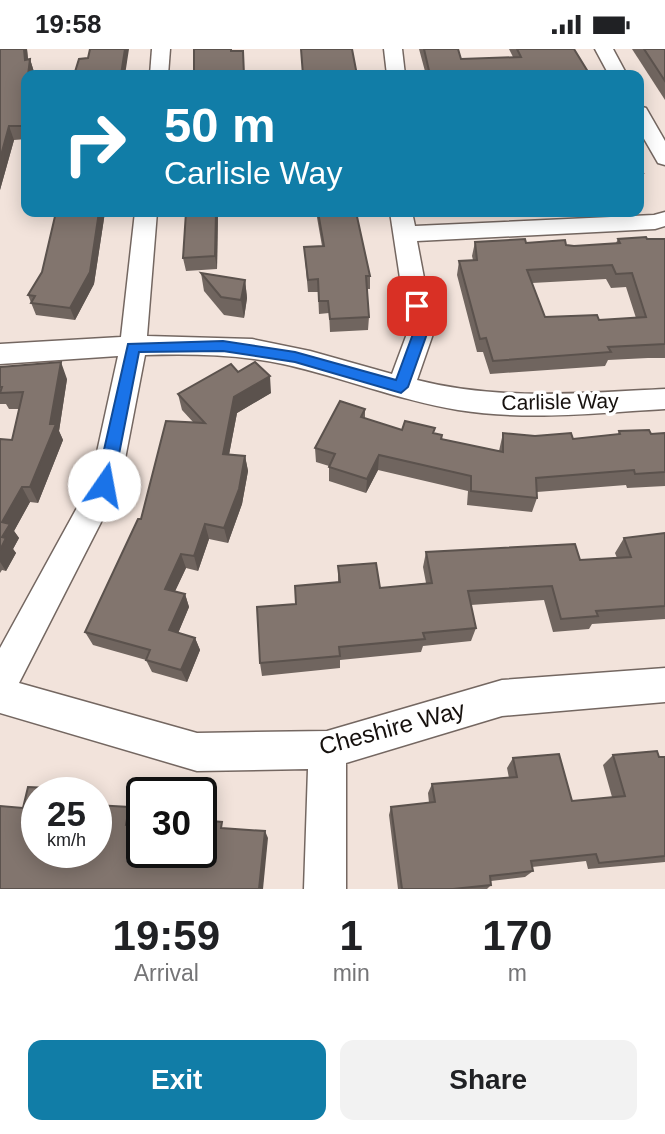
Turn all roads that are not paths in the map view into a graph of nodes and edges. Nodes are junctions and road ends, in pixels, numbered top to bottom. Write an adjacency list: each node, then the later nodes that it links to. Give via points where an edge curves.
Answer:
1 (161, 49): 4 (street)
2 (393, 49): 5 (street)
3 (604, 49): 6 (street)
4 (159, 70)
5 (395, 70)
6 (615, 70)
7 (644, 121): 8 (street)
8 (665, 159)
9 (146, 217): 12 (street)
10 (665, 219): 11 (street)
11 (404, 223): 14 (street, via 421,331)
12 (133, 347): 13 (street, Carlisle Way); 14 (street, Carlisle Way, via 223,346 295,357); 16 (street, via 104,485)
13 (0, 354)
14 (401, 387): 15 (street, Carlisle Way, via 512,406)
15 (665, 398)
16 (0, 684)
17 (665, 685): 19 (street, Cheshire Way, via 502,698)
18 (0, 695): 19 (street, Cheshire Way, via 197,752)
19 (327, 750): 20 (street)
20 (325, 889)

